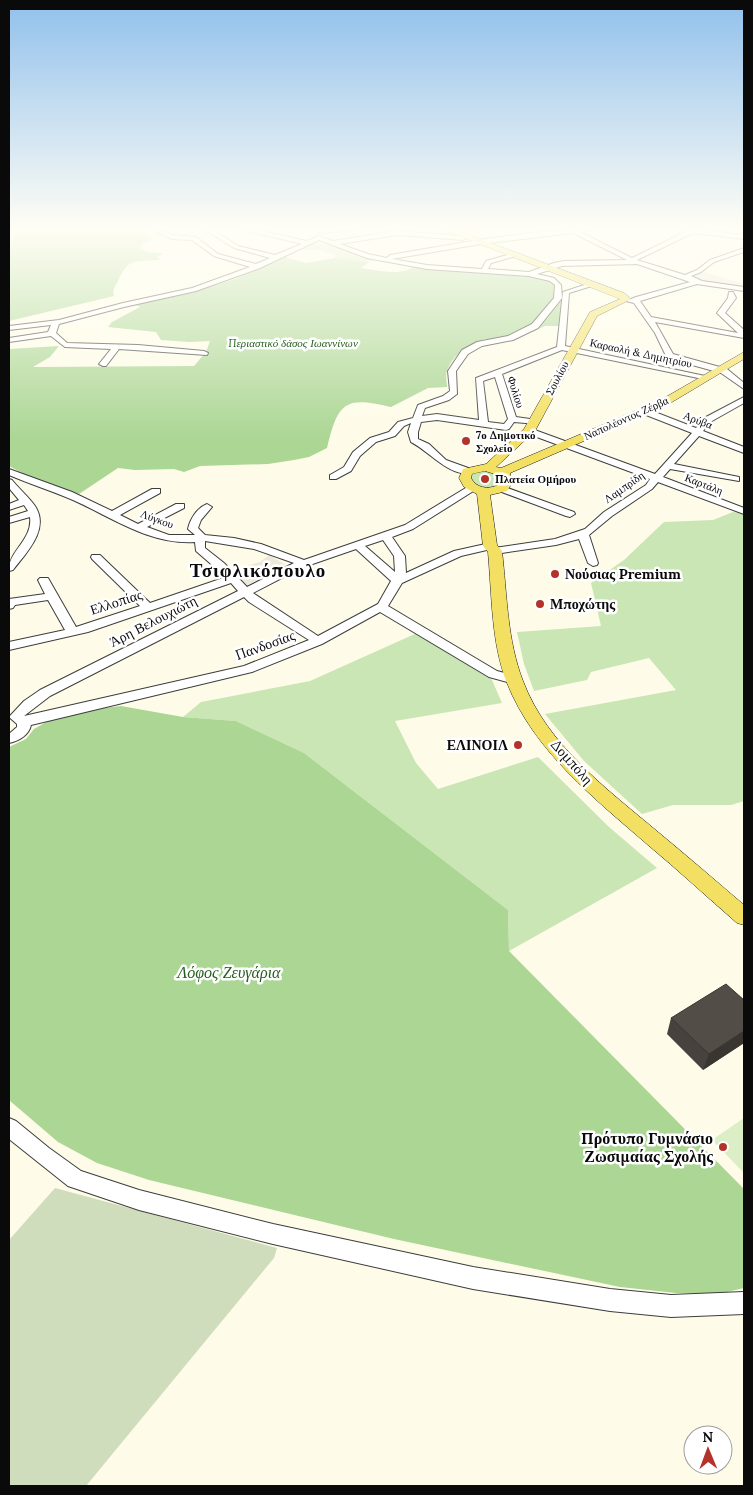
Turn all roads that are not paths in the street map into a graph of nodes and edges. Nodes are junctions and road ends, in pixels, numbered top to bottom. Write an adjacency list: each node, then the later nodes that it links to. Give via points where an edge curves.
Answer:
1 (149, 300): 7 (street)
2 (557, 300): 24 (street, via 531,329 502,341 477,345 465,352 452,371 454,392 422,406)
3 (565, 300): 13 (street)
4 (629, 300): 6 (street); 14 (main road, Σουλίου, via 594,313)
5 (731, 300): 10 (street, via 721,313)
6 (649, 319): 10 (street); 18 (street, via 670,356)
7 (56, 323): 8 (street); 9 (street)
8 (9, 328)
9 (53, 334): 11 (street); 12 (street, via 64,345)
10 (744, 335)
11 (9, 340)
12 (117, 346): 15 (street); 17 (street)
13 (560, 348): 14 (street, Καραολή & Δημητρίου); 19 (street)
14 (572, 351): 20 (street, Καραολή & Δημητρίου); 27 (main road, Σουλίου)
15 (204, 353)
16 (744, 355): 18 (main road, Ναπολέοντος Ζέρβα)
17 (103, 364)
18 (717, 370): 20 (main road, Ναπολέοντος Ζέρβα); 21 (street, via 727,373)
19 (498, 373): 25 (street, Φυλίου); 26 (street, via 478,380)
20 (705, 378): 23 (main road, Ναπολέοντος Ζέρβα)
21 (744, 387)
22 (744, 400): 28 (street, Λαμπρίδη, via 712,416)
23 (644, 411): 28 (street, Αρύβα); 30 (main road, Ναπολέοντος Ζέρβα)
24 (418, 419): 26 (street, via 451,410); 34 (street, via 413,432 415,441 444,462); 37 (street, via 403,423 392,434 378,437 356,454 348,469)
25 (512, 419): 26 (street, via 506,427); 27 (street, Καρτάλη)
26 (484, 423)
27 (531, 427): 30 (street, Καρτάλη); 33 (main road, Σουλίου)
28 (697, 432): 31 (street, Αρύβα); 32 (street, Λαμπρίδη)
29 (744, 440): 31 (street)
30 (566, 445): 36 (main road, Ναπολέοντος Ζέρβα); 38 (street, Καρτάλη)
31 (740, 449)
32 (669, 466): 38 (street, Λαμπρίδη); 39 (street)
33 (489, 467): 34 (main road); 36 (main road)
34 (468, 471): 41 (main road, via 465,480)
35 (9, 472): 50 (street, Λύγκου)
36 (502, 472): 41 (main road, via 505,485)
37 (333, 476)
38 (656, 479): 47 (street, Καρτάλη); 53 (street, Λαμπρίδη)
39 (736, 479)
40 (9, 482): 43 (street)
41 (487, 490): 49 (street); 54 (street, Άρη Βελουχιώτη); 57 (main road, Δομπόλη)
42 (156, 491): 50 (street)
43 (26, 501): 45 (street); 48 (street)
44 (180, 506): 52 (street)
45 (9, 507)
46 (207, 507): 55 (street, via 192,527 200,533)
47 (744, 511)
48 (34, 512): 51 (street); 61 (street, via 34,531)
49 (570, 514)
50 (113, 515): 52 (street, Λύγκου)
51 (9, 520)
52 (140, 527): 55 (street, Λύγκου, via 170,538)
53 (583, 534): 57 (street, Λαμπρίδη, via 542,545); 60 (street)
54 (385, 536): 56 (street, Άρη Βελουχιώτη); 64 (street, via 401,556)
55 (200, 538): 59 (street, Λύγκου, via 261,546); 62 (street, via 200,549)
56 (358, 545): 59 (street, Άρη Βελουχιώτη); 64 (street)
57 (492, 548): 64 (street, via 458,553); 73 (main road, Δομπόλη)
58 (96, 557): 69 (street)
59 (302, 563): 65 (street, Άρη Βελουχιώτη)
60 (593, 563)
61 (9, 568)
62 (232, 579): 65 (street); 69 (street, Ελλοπίας)
63 (44, 580): 66 (street)
64 (398, 581): 68 (street, via 392,586 387,602)
65 (244, 591): 71 (street); 74 (street, Άρη Βελουχιώτη, via 45,694 29,704)
66 (52, 596): 67 (street); 70 (street)
67 (10, 604)
68 (380, 607): 71 (street, Πανδοσίας); 73 (street, via 496,676)
69 (148, 608): 70 (street, Ελλοπίας)
70 (73, 632): 72 (street, Ελλοπίας)
71 (318, 641): 74 (street, Πανδοσίας, via 248,669)
72 (9, 646)
73 (515, 680): 76 (main road, Δομπόλη, via 535,719 577,769)
74 (16, 719): 75 (street, Άρη Βελουχιώτη, via 22,731)
75 (9, 739)
76 (744, 917)
77 (9, 1128): 78 (street, via 75,1179 139,1200 273,1234 473,1278 610,1300 671,1306)
78 (744, 1303)

